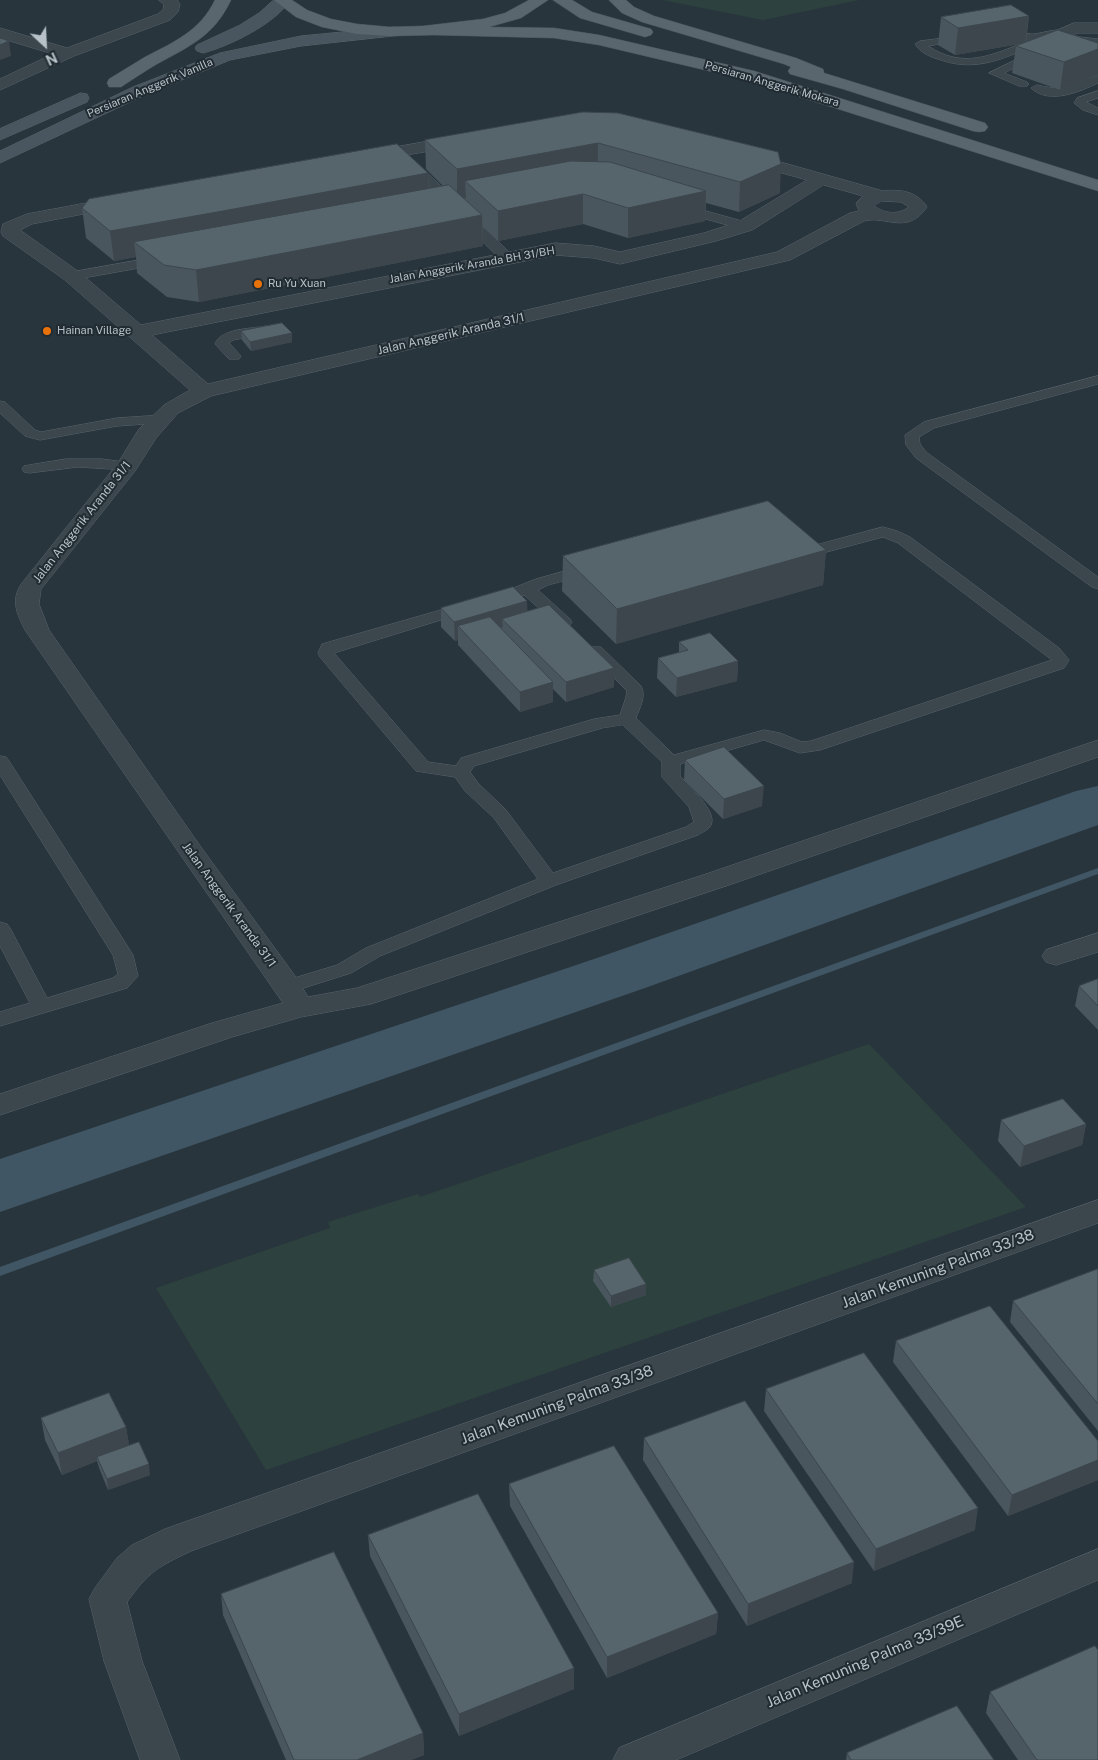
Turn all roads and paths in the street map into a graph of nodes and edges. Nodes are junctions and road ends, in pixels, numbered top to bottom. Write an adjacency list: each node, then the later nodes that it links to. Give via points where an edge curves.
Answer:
1 (224, 0): 19 (main road, via 219,12 197,37)
2 (540, 0): 8 (main road, via 508,17)
3 (560, 0): 22 (main road, Persiaran Anggerik Mokara, via 586,15 605,21)
4 (617, 0): 22 (main road, via 628,10 648,19 790,61)
5 (282, 1): 10 (main road, via 319,20 345,27); 19 (main road, Persiaran Anggerik Vanilla, via 267,16 244,30)
6 (170, 2): 16 (street, via 170,12 153,22)
7 (1098, 28): 12 (street, via 1074,28)
8 (437, 31): 10 (main road); 34 (main road, Persiaran Anggerik Mokara, via 554,33 681,58 748,74)
9 (995, 31): 14 (lane, via 1018,33)
10 (396, 32): 31 (main road, Persiaran Anggerik Vanilla, via 310,40 226,56 138,90)
11 (0, 33): 16 (street)
12 (1064, 33): 14 (lane); 15 (street, via 1067,38)
13 (976, 34): 14 (lane, via 920,46 949,60 972,64 1031,43)
14 (1029, 38)
15 (1083, 45)
16 (68, 53): 21 (street)
17 (1031, 56): 20 (lane, via 995,73)
18 (1098, 80): 23 (lane, via 1066,93 1056,94)
19 (115, 83): 27 (main road, Persiaran Anggerik Vanilla)
20 (1023, 84)
21 (0, 85)
22 (849, 85): 26 (main road, Persiaran Anggerik Mokara)
23 (1037, 88)
24 (1098, 94): 25 (lane, via 1080,103)
25 (1098, 112)
26 (992, 131)
27 (0, 135)
28 (475, 138): 29 (street)
29 (398, 152): 32 (street); 37 (lane)
30 (726, 152): 33 (street)
31 (0, 158)
32 (349, 160)
33 (822, 178): 39 (street, Jalan Anggerik Aranda BH 31/BH); 45 (street, Jalan Anggerik Aranda 31/1, via 877,204 783,256)
34 (1098, 186)
35 (135, 199): 40 (street, via 27,220 14,224)
36 (669, 204): 39 (lane)
37 (461, 206): 38 (lane); 42 (lane)
38 (437, 210)
39 (745, 226): 43 (street, Jalan Anggerik Aranda BH 31/BH)
40 (3, 237): 44 (street, via 36,249)
41 (177, 257): 44 (lane)
42 (506, 257): 43 (street, Jalan Anggerik Aranda BH 31/BH, via 555,249); 46 (street, Jalan Anggerik Aranda BH 31/BH)
43 (620, 258): 45 (street)
44 (72, 276): 48 (street)
45 (656, 285): 52 (street, Jalan Anggerik Aranda 31/1)
46 (239, 311): 48 (street, Jalan Anggerik Aranda BH 31/BH); 49 (lane)
47 (282, 326): 49 (lane)
48 (138, 332): 52 (street)
49 (257, 332): 50 (lane, via 223,341 222,344)
50 (234, 356)
51 (1098, 380): 59 (lane, via 929,425 912,435 913,445 922,455)
52 (204, 391): 54 (street, Jalan Anggerik Aranda 31/1, via 181,402)
53 (0, 405): 54 (lane, via 30,433 40,436 117,422)
54 (161, 419): 55 (street, Jalan Anggerik Aranda 31/1, via 147,434)
55 (127, 466): 56 (lane, via 82,462); 72 (street, Jalan Anggerik Aranda 31/1, via 30,588 26,608 187,848)
56 (29, 468)
57 (786, 539): 66 (lane, via 806,548 819,549 883,532 892,534 1061,660 1047,669 814,746 800,748 764,735)
58 (598, 566): 60 (lane)
59 (1098, 584)
60 (527, 589): 61 (lane); 63 (lane, via 635,690)
61 (502, 597)
62 (476, 604): 67 (lane, via 328,648 326,653 422,766)
63 (627, 720): 66 (lane); 67 (lane, via 600,724 467,762)
64 (1098, 748): 72 (street, via 716,880 361,997)
65 (0, 761): 73 (lane, via 123,954 128,976 120,983)
66 (671, 761): 68 (lane, via 671,777 701,811 703,824 692,831)
67 (461, 772): 68 (lane, via 471,787 500,814)
68 (549, 882): 72 (lane, via 373,952)
69 (0, 928): 73 (lane)
70 (1098, 942): 71 (street)
71 (1056, 956)
72 (294, 998): 75 (street, via 222,1030)
73 (41, 1006): 74 (lane)
74 (0, 1019)
75 (0, 1105)
76 (1098, 1212): 78 (street, Jalan Kemuning Palma 33/38, via 178,1540 145,1556 130,1569 108,1599 112,1629 127,1676)
77 (1098, 1564): 79 (street, Jalan Kemuning Palma 33/39E)
78 (160, 1760)
79 (633, 1760)

